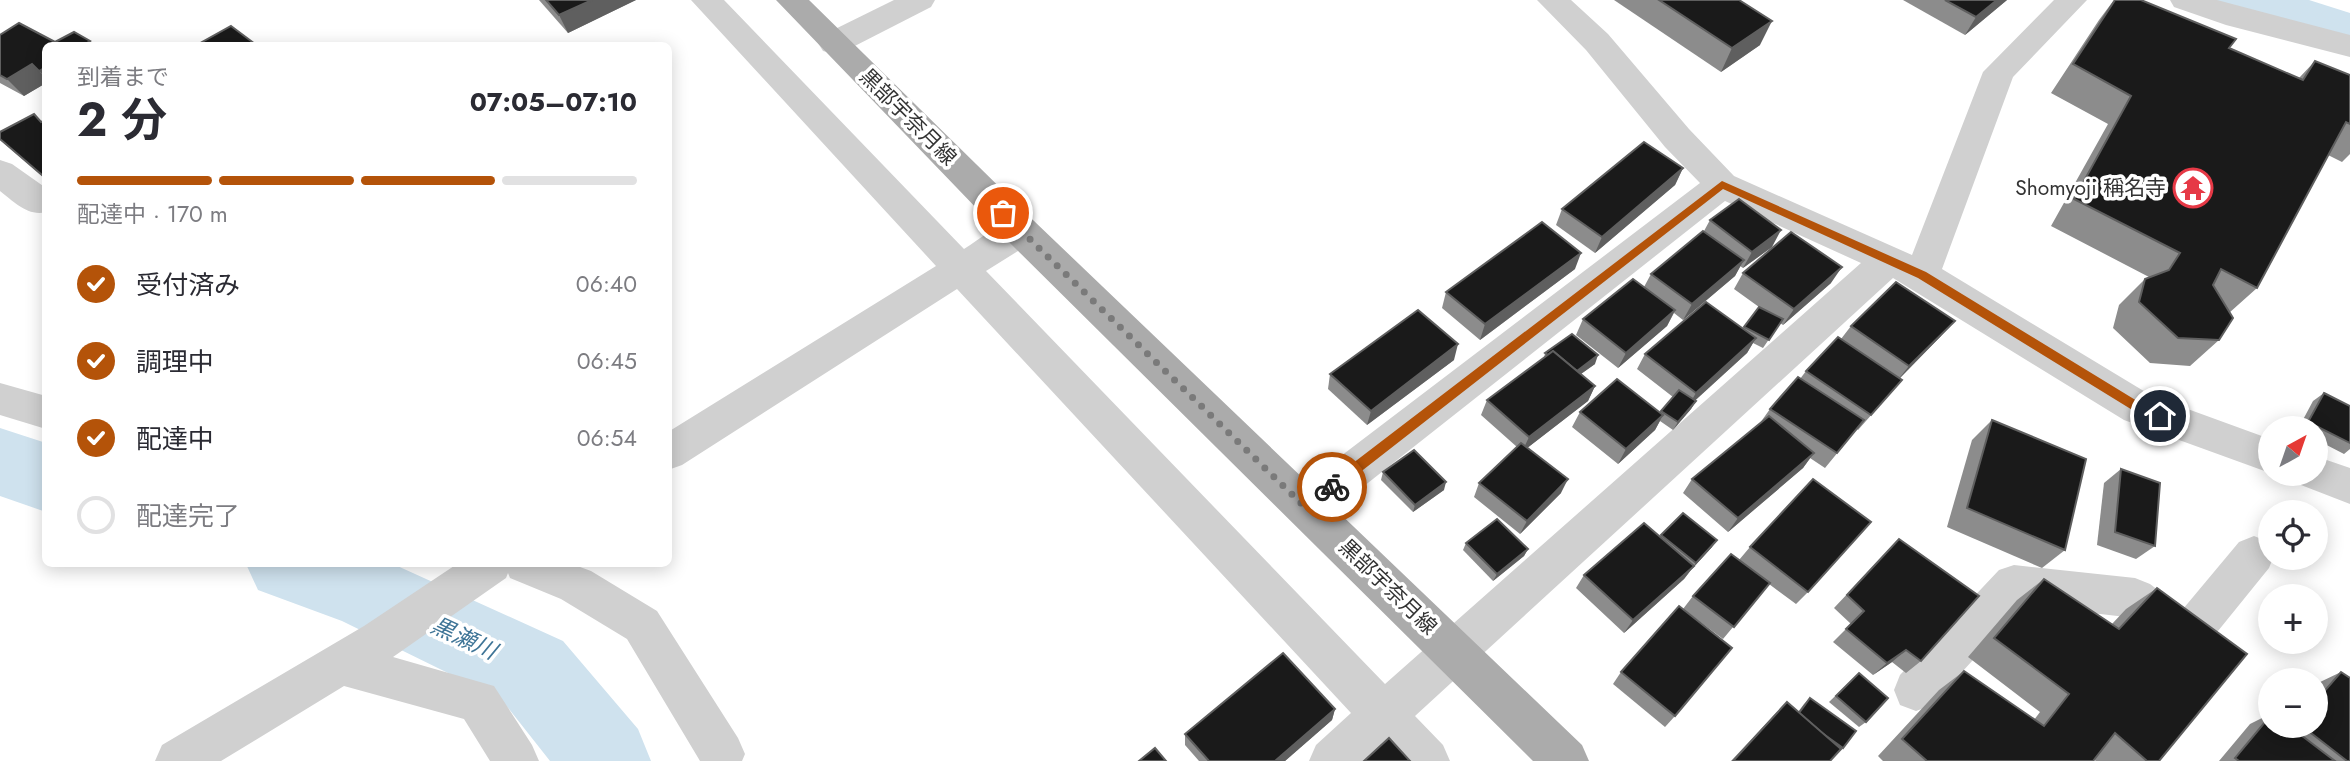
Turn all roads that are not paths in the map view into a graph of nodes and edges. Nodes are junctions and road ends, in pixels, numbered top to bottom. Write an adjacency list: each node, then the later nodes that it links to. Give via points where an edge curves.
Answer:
1 (706, 0): 14 (street)
2 (920, 0): 7 (street)
3 (1552, 0): 10 (street, via 1597,42 1676,138)
4 (2072, 0): 13 (street, via 1999,72)
5 (2185, 0): 8 (street)
6 (796, 1): 7 (main road, 黒部宇奈月線)
7 (834, 43): 12 (main road, 黒部宇奈月線)
8 (2350, 46)
9 (0, 173): 11 (street)
10 (1722, 185): 13 (street); 21 (street)
11 (38, 201)
12 (1021, 232): 14 (street); 21 (main road, 黒部宇奈月線)
13 (1905, 268): 18 (street, via 2138,408); 25 (street)
14 (962, 269): 17 (street); 28 (street)
15 (0, 399): 16 (street)
16 (42, 412)
17 (672, 450)
18 (2258, 452)
19 (2328, 478): 20 (street)
20 (2350, 486)
21 (1306, 508): 25 (main road, 黒部宇奈月線)
22 (2254, 555): 27 (street, via 2201,650 2135,598 2014,584)
23 (532, 567): 29 (street, via 576,585 642,625)
24 (482, 569): 26 (street)
25 (1455, 653): 28 (street); 34 (main road, 黒部宇奈月線)
26 (341, 664): 30 (street); 31 (street, via 478,701)
27 (1916, 690)
28 (1384, 716): 32 (street); 33 (street)
29 (722, 754)
30 (178, 761)
31 (516, 761)
32 (1332, 761)
33 (1427, 761)
34 (1566, 761)

